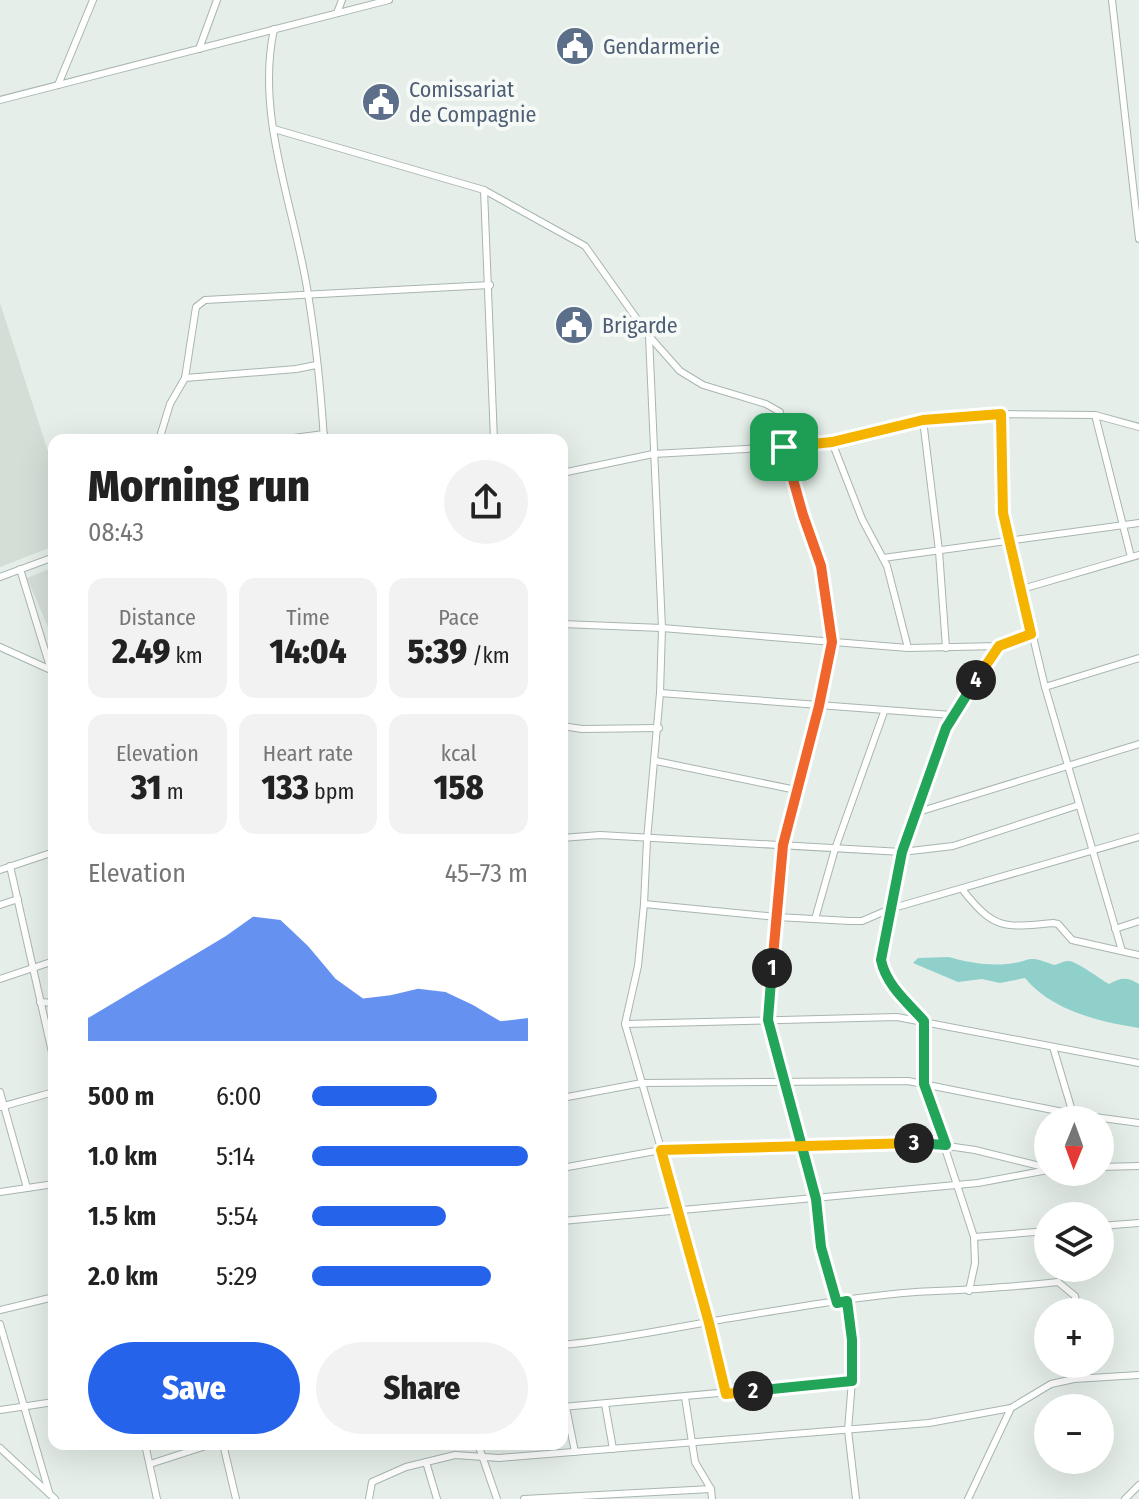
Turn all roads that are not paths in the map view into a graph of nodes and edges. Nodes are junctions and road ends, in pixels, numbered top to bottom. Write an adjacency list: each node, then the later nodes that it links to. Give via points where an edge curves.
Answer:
1 (93, 0): 9 (street)
2 (217, 0): 8 (street)
3 (342, 0): 6 (street)
4 (389, 0): 6 (street)
5 (1112, 0): 13 (street)
6 (337, 13): 7 (street)
7 (274, 29): 8 (street); 11 (street, via 268,65)
8 (199, 49): 9 (street)
9 (58, 86): 10 (street)
10 (0, 100)
11 (274, 129): 12 (street); 16 (street)
12 (484, 190): 15 (street); 17 (street, via 585,246)
13 (1137, 202): 14 (street)
14 (1139, 239)
15 (490, 285): 16 (street); 26 (street)
16 (308, 294): 18 (street); 19 (street, via 199,302)
17 (649, 336): 28 (street, via 680,371 703,385 775,407); 29 (street)
18 (316, 365): 19 (street); 25 (street)
19 (185, 378): 24 (street)
20 (1001, 414): 21 (street); 22 (street); 33 (street, via 1003,513)
21 (1095, 415): 23 (street); 32 (street)
22 (923, 420): 27 (street); 34 (street)
23 (1139, 427)
24 (161, 434)
25 (324, 434)
26 (494, 434)
27 (832, 442): 28 (street); 36 (street)
28 (784, 447): 29 (street); 44 (street, via 821,566)
29 (653, 454): 30 (street); 42 (street)
30 (568, 472)
31 (1139, 523): 32 (street)
32 (1125, 526): 33 (street); 35 (street)
33 (1012, 542): 34 (street); 40 (street)
34 (939, 551): 36 (street); 48 (street)
35 (1135, 556): 40 (street)
36 (883, 558): 47 (street)
37 (48, 559): 38 (street)
38 (20, 569): 39 (street); 49 (street)
39 (0, 577)
40 (1022, 589): 43 (street)
41 (568, 624): 42 (street)
42 (662, 628): 44 (street); 53 (street)
43 (1031, 634): 45 (street); 52 (street)
44 (832, 642): 47 (street); 54 (street)
45 (999, 646): 48 (street); 56 (street)
46 (0, 647): 51 (street)
47 (908, 648): 48 (street)
48 (946, 648)
49 (48, 658)
50 (1139, 658): 52 (street)
51 (48, 669)
52 (1045, 687): 61 (street)
53 (660, 693): 54 (street); 58 (street)
54 (819, 706): 55 (street); 62 (street)
55 (884, 712): 56 (street); 69 (street)
56 (952, 715): 64 (street)
57 (568, 727): 58 (street)
58 (659, 728): 60 (street)
59 (1139, 744): 61 (street)
60 (656, 761): 62 (street); 67 (street)
61 (1067, 767): 63 (street); 64 (street)
62 (796, 790): 68 (street)
63 (1079, 805): 70 (street); 71 (street, via 953,846)
64 (915, 813): 71 (street)
65 (1139, 837): 70 (street)
66 (568, 838): 67 (street)
67 (647, 840): 68 (street); 77 (street)
68 (783, 845): 69 (street); 80 (street)
69 (835, 849): 71 (street); 81 (street)
70 (1093, 851): 75 (street); 83 (street)
71 (902, 852): 79 (street)
72 (48, 854): 73 (street)
73 (10, 866): 74 (street); 76 (street)
74 (0, 870)
75 (962, 889): 79 (street); 84 (street, via 999,924 1058,924 1072,940)
76 (18, 899): 78 (street); 87 (street)
77 (644, 904): 80 (street); 93 (street)
78 (0, 905)
79 (890, 909): 81 (street, via 862,921); 92 (street, via 882,967)
80 (777, 917): 81 (street); 91 (street)
81 (815, 919)
82 (1139, 921): 83 (street)
83 (1115, 929): 84 (street)
84 (1122, 951): 85 (street)
85 (1139, 955)
86 (48, 963): 87 (street)
87 (32, 969): 88 (street); 89 (street)
88 (0, 979)
89 (40, 1002): 90 (street); 94 (street)
90 (48, 1003)
91 (768, 1020): 92 (street); 93 (street); 98 (street)
92 (924, 1021): 95 (street); 99 (street)
93 (625, 1024): 97 (street)
94 (48, 1036)
95 (1053, 1047): 96 (street); 105 (street)
96 (1139, 1063)
97 (642, 1083): 98 (street); 102 (street); 110 (street)
98 (785, 1083): 99 (street); 109 (street)
99 (924, 1084): 104 (street); 108 (street)
100 (0, 1092): 103 (street)
101 (48, 1094): 103 (street)
102 (568, 1097)
103 (2, 1106): 118 (street)
104 (1034, 1106)
105 (1071, 1106)
106 (1114, 1120): 107 (street)
107 (1139, 1123)
108 (946, 1145): 109 (street); 111 (street); 117 (street)
109 (803, 1147): 110 (street); 120 (street)
110 (661, 1150): 113 (street); 121 (street)
111 (1034, 1166)
112 (1139, 1166): 114 (street)
113 (568, 1167)
114 (1114, 1167)
115 (1034, 1171): 117 (street)
116 (48, 1185): 118 (street)
117 (957, 1185): 120 (street); 126 (street)
118 (27, 1188): 119 (street)
119 (0, 1192)
120 (816, 1199): 121 (street); 131 (street, via 821,1247)
121 (679, 1211): 122 (street); 133 (street)
122 (568, 1220)
123 (1139, 1223): 124 (street)
124 (1114, 1225)
125 (1034, 1232): 126 (street)
126 (974, 1237): 127 (street)
127 (969, 1291): 129 (street, via 1058,1282); 130 (street)
128 (48, 1298): 132 (street)
129 (1075, 1298)
130 (847, 1301): 131 (street); 138 (street)
131 (837, 1303): 133 (street)
132 (0, 1310)
133 (709, 1323): 135 (street); 139 (street)
134 (0, 1324): 143 (street)
135 (568, 1344)
136 (1139, 1375): 137 (street)
137 (1074, 1379): 145 (street, via 1051,1384)
138 (852, 1381): 139 (street); 148 (street)
139 (726, 1394): 140 (street)
140 (685, 1397): 142 (street); 149 (street)
141 (48, 1403): 143 (street)
142 (605, 1404): 144 (street); 151 (street)
143 (24, 1406): 146 (street); 162 (street)
144 (568, 1407)
145 (1011, 1408): 148 (street); 172 (street)
146 (0, 1410)
147 (568, 1423): 156 (street)
148 (848, 1430): 149 (street); 171 (street)
149 (693, 1441): 151 (street); 161 (street, via 695,1462)
150 (0, 1448): 162 (street)
151 (613, 1449): 156 (street)
152 (146, 1450): 159 (street)
153 (193, 1450): 159 (street)
154 (224, 1450): 165 (street)
155 (480, 1450): 157 (street)
156 (575, 1452): 157 (street)
157 (483, 1459): 158 (street, via 455,1455); 168 (street)
158 (426, 1462): 166 (street, via 372,1482); 167 (street)
159 (150, 1464): 164 (street)
160 (1139, 1485): 173 (street)
161 (711, 1489): 169 (street); 170 (street)
162 (49, 1492): 163 (street)
163 (55, 1499)
164 (157, 1499)
165 (236, 1499)
166 (369, 1499)
167 (437, 1499)
168 (497, 1499)
169 (524, 1499)
170 (712, 1499)
171 (856, 1499)
172 (968, 1499)
173 (1125, 1499)

